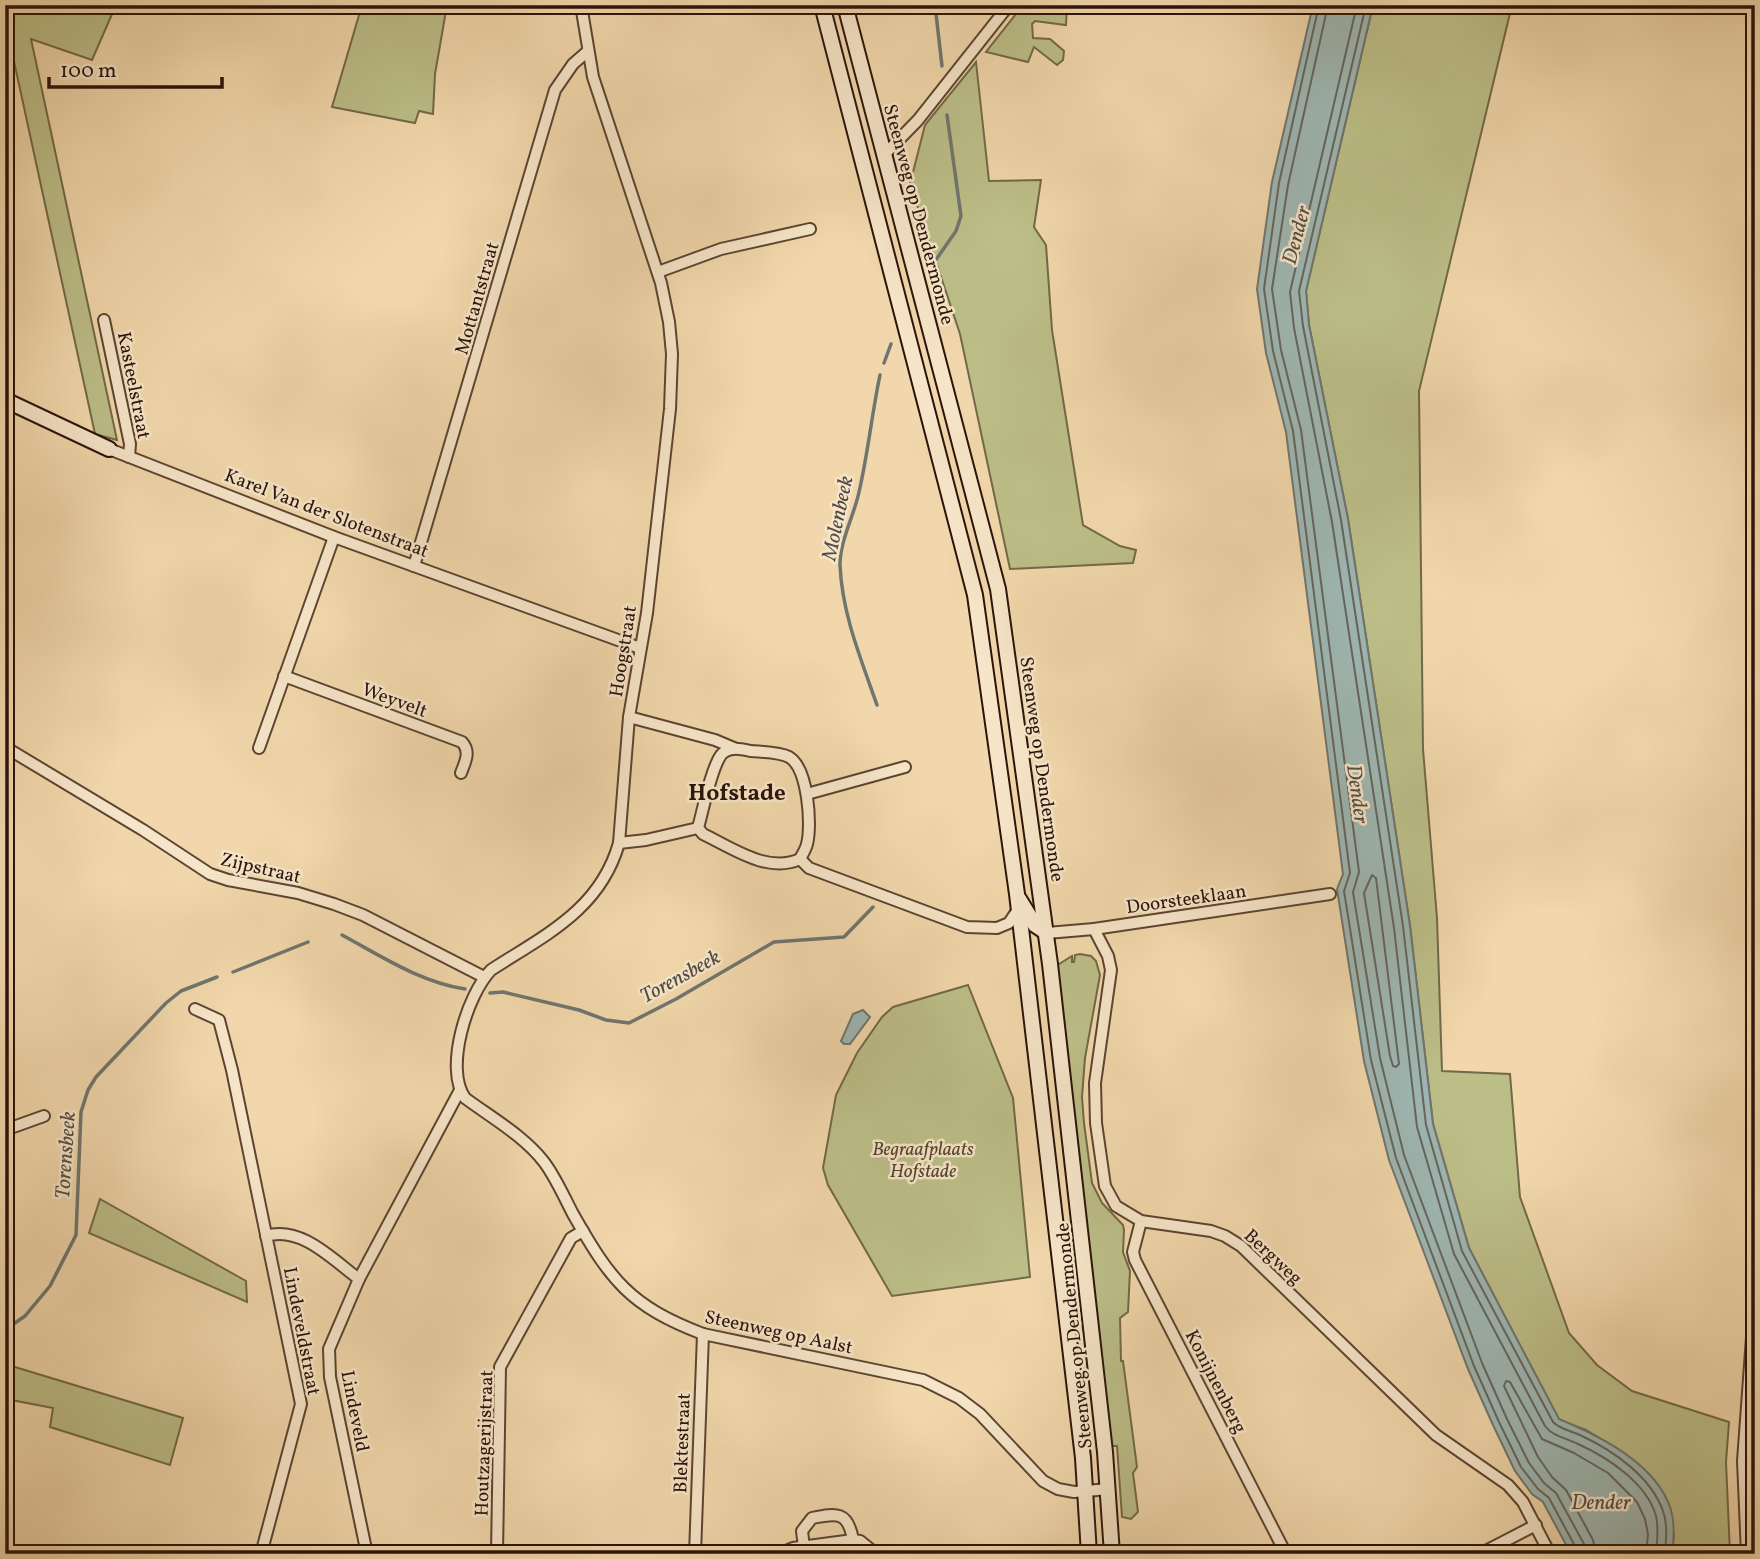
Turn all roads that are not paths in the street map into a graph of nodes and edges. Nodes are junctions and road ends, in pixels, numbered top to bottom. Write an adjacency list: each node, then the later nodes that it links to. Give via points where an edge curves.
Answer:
1 (581, 5): 5 (street, Hoogstraat)
2 (822, 5): 27 (main road, Steenweg op Dendermonde, via 975,595)
3 (845, 5): 6 (main road, Steenweg op Dendermonde)
4 (1009, 5): 6 (street, via 918,120)
5 (588, 51): 8 (street, Hoogstraat); 14 (street, Mottantstraat, via 555,90)
6 (885, 154): 31 (main road, Steenweg op Dendermonde, via 998,589)
7 (810, 229): 8 (street, via 721,249)
8 (658, 271): 15 (street, Hoogstraat, via 671,343 670,409)
9 (104, 320): 12 (street, Kasteelstraat)
10 (5, 400): 11 (main road, Karel Van der Slotenstraat)
11 (108, 449): 12 (street, Karel Van der Slotenstraat)
12 (130, 457): 13 (street, Karel Van der Slotenstraat)
13 (334, 537): 14 (street, Karel Van der Slotenstraat); 16 (street)
14 (414, 566): 15 (street, Karel Van der Slotenstraat)
15 (640, 648): 17 (street, Hoogstraat)
16 (284, 676): 19 (street); 22 (street, Weyvelt, via 461,742 468,754)
17 (629, 716): 20 (street); 25 (street, Hoogstraat)
18 (5, 747): 33 (street, Zijpstraat, via 218,878 334,904)
19 (259, 748)
20 (734, 748): 23 (street, via 787,756 802,775); 24 (street, via 724,751 716,763)
21 (905, 767): 23 (street)
22 (460, 774)
23 (807, 794): 26 (street, via 807,844)
24 (698, 828): 25 (street); 26 (street, via 762,861 791,864)
25 (618, 843): 33 (street, Hoogstraat, via 610,869 591,897)
26 (800, 859): 29 (street, via 809,868 967,927 996,928 1009,923)
27 (1017, 894): 29 (main road, Steenweg op Dendermonde); 31 (main road, via 1035,925)
28 (1331, 894): 30 (street, Doorsteeklaan)
29 (1017, 911): 32 (main road, Steenweg op Dendermonde)
30 (1094, 929): 31 (street, Doorsteeklaan); 38 (street, Bergweg, via 1112,976 1094,1083 1105,1186 1116,1206)
31 (1046, 933): 32 (main road, via 1026,945); 45 (main road, Steenweg op Dendermonde)
32 (1024, 966): 46 (main road, Steenweg op Dendermonde)
33 (484, 977): 35 (street, via 470,1004 456,1056)
34 (195, 1009): 40 (street, Lindeveldstraat, via 219,1020)
35 (460, 1090): 39 (street, Steenweg op Aalst, via 534,1150); 41 (street)
36 (44, 1116): 37 (street)
37 (5, 1130)
38 (1141, 1221): 47 (street, Bergweg, via 1211,1231 1241,1245 1436,1434 1508,1485); 58 (street, Konijnenberg, via 1135,1260)
39 (583, 1231): 43 (street, Steenweg op Aalst, via 629,1294 669,1322); 52 (street, Houtzagerijstraat, via 571,1238 500,1367)
40 (267, 1236): 41 (street, Lindeveldstraat, via 277,1233 305,1239); 50 (street, Lindeveldstraat, via 301,1404)
41 (359, 1279): 51 (street, Lindeveld, via 329,1349 330,1377)
42 (1755, 1296): 44 (street)
43 (703, 1335): 46 (street, Steenweg op Aalst, via 923,1380 980,1414 1043,1481 1058,1489); 53 (street, Blektestraat)
44 (1753, 1351): 61 (street, via 1743,1461)
45 (1109, 1489): 46 (street, Steenweg op Aalst); 57 (main road, Steenweg op Dendermonde)
46 (1086, 1492): 56 (main road, Steenweg op Dendermonde)
47 (1536, 1525): 59 (street); 60 (street, Bergweg)
48 (853, 1540): 49 (street); 49 (street, via 850,1525 835,1514 812,1518 802,1531); 55 (street)
49 (804, 1547): 54 (street)
50 (261, 1554)
51 (367, 1554)
52 (497, 1554)
53 (695, 1554)
54 (779, 1554)
55 (876, 1554)
56 (1089, 1554)
57 (1112, 1554)
58 (1286, 1554)
59 (1480, 1554)
60 (1550, 1554)
61 (1747, 1554)

